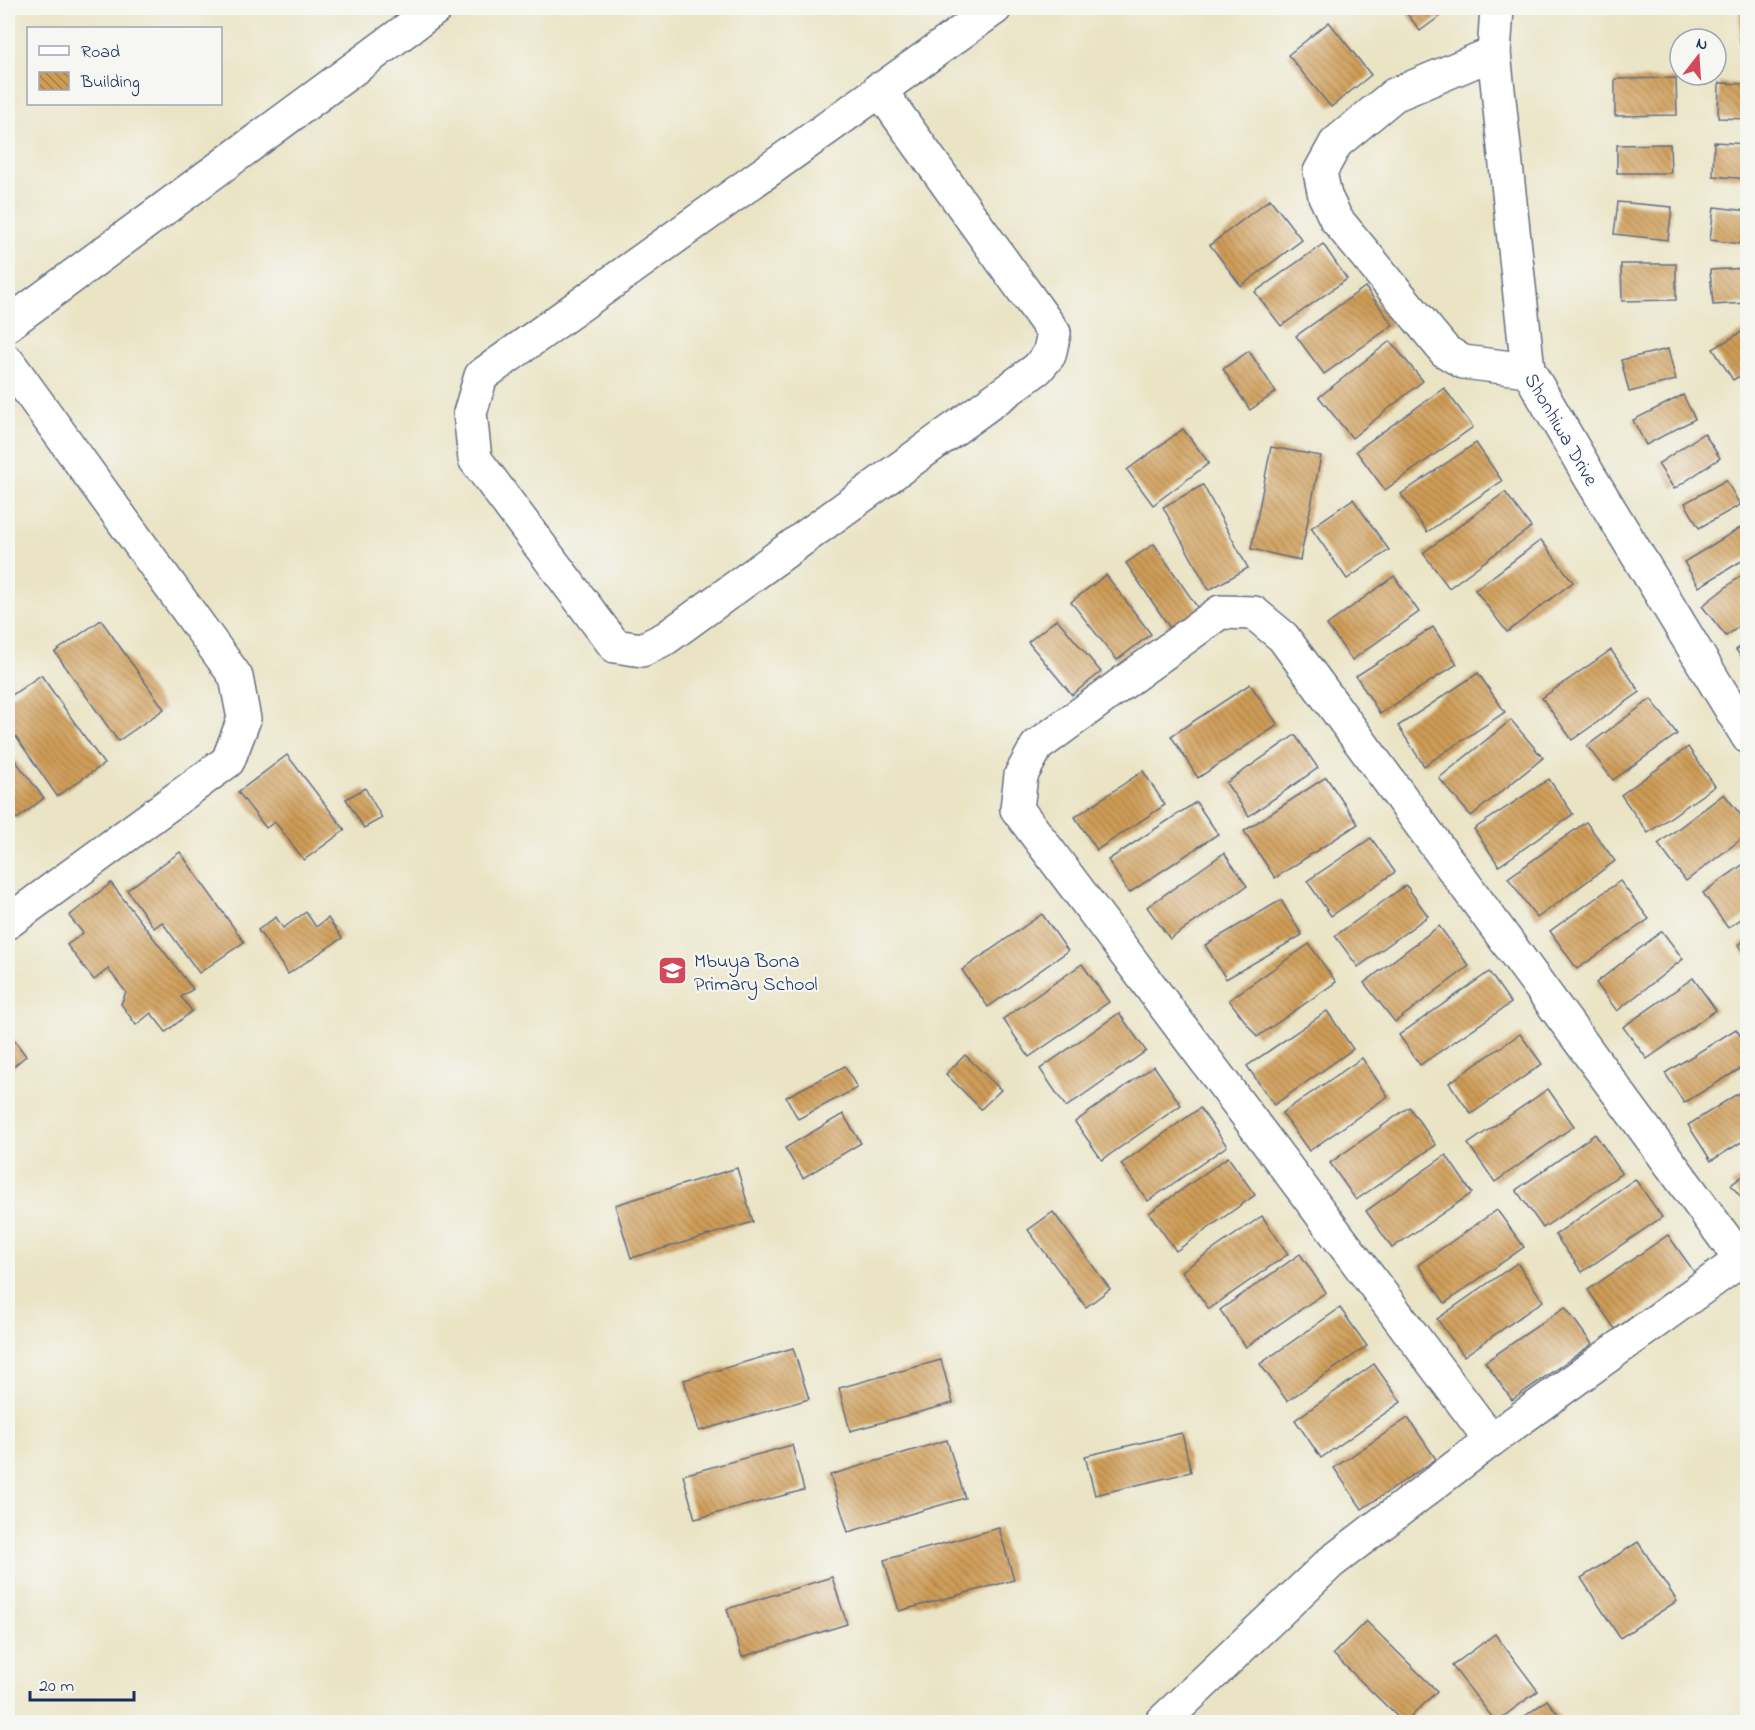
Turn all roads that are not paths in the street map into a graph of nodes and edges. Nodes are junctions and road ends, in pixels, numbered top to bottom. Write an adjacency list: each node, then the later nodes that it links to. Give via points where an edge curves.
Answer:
1 (436, 8): 6 (street)
2 (995, 8): 5 (street)
3 (1497, 8): 4 (street, Shonhiwa Drive)
4 (1494, 53): 8 (street, Shonhiwa Drive); 8 (street, via 1394,95 1336,143 1320,172 1325,196 1336,219 1445,351 1463,362)
5 (879, 89): 5 (street, via 481,376 470,413 475,459 615,646 642,650 666,638 1037,369 1049,355 1053,333)
6 (8, 324)
7 (8, 362): 10 (street, via 236,677 244,719 228,761)
8 (1528, 370): 9 (street, Shonhiwa Drive)
9 (1748, 737)
10 (8, 922)
11 (1744, 1257): 12 (street); 12 (street, via 1283,637 1254,613 1220,612 1037,746 1021,775 1017,809)
12 (1491, 1440): 13 (street, via 1330,1563)
13 (1162, 1722)

